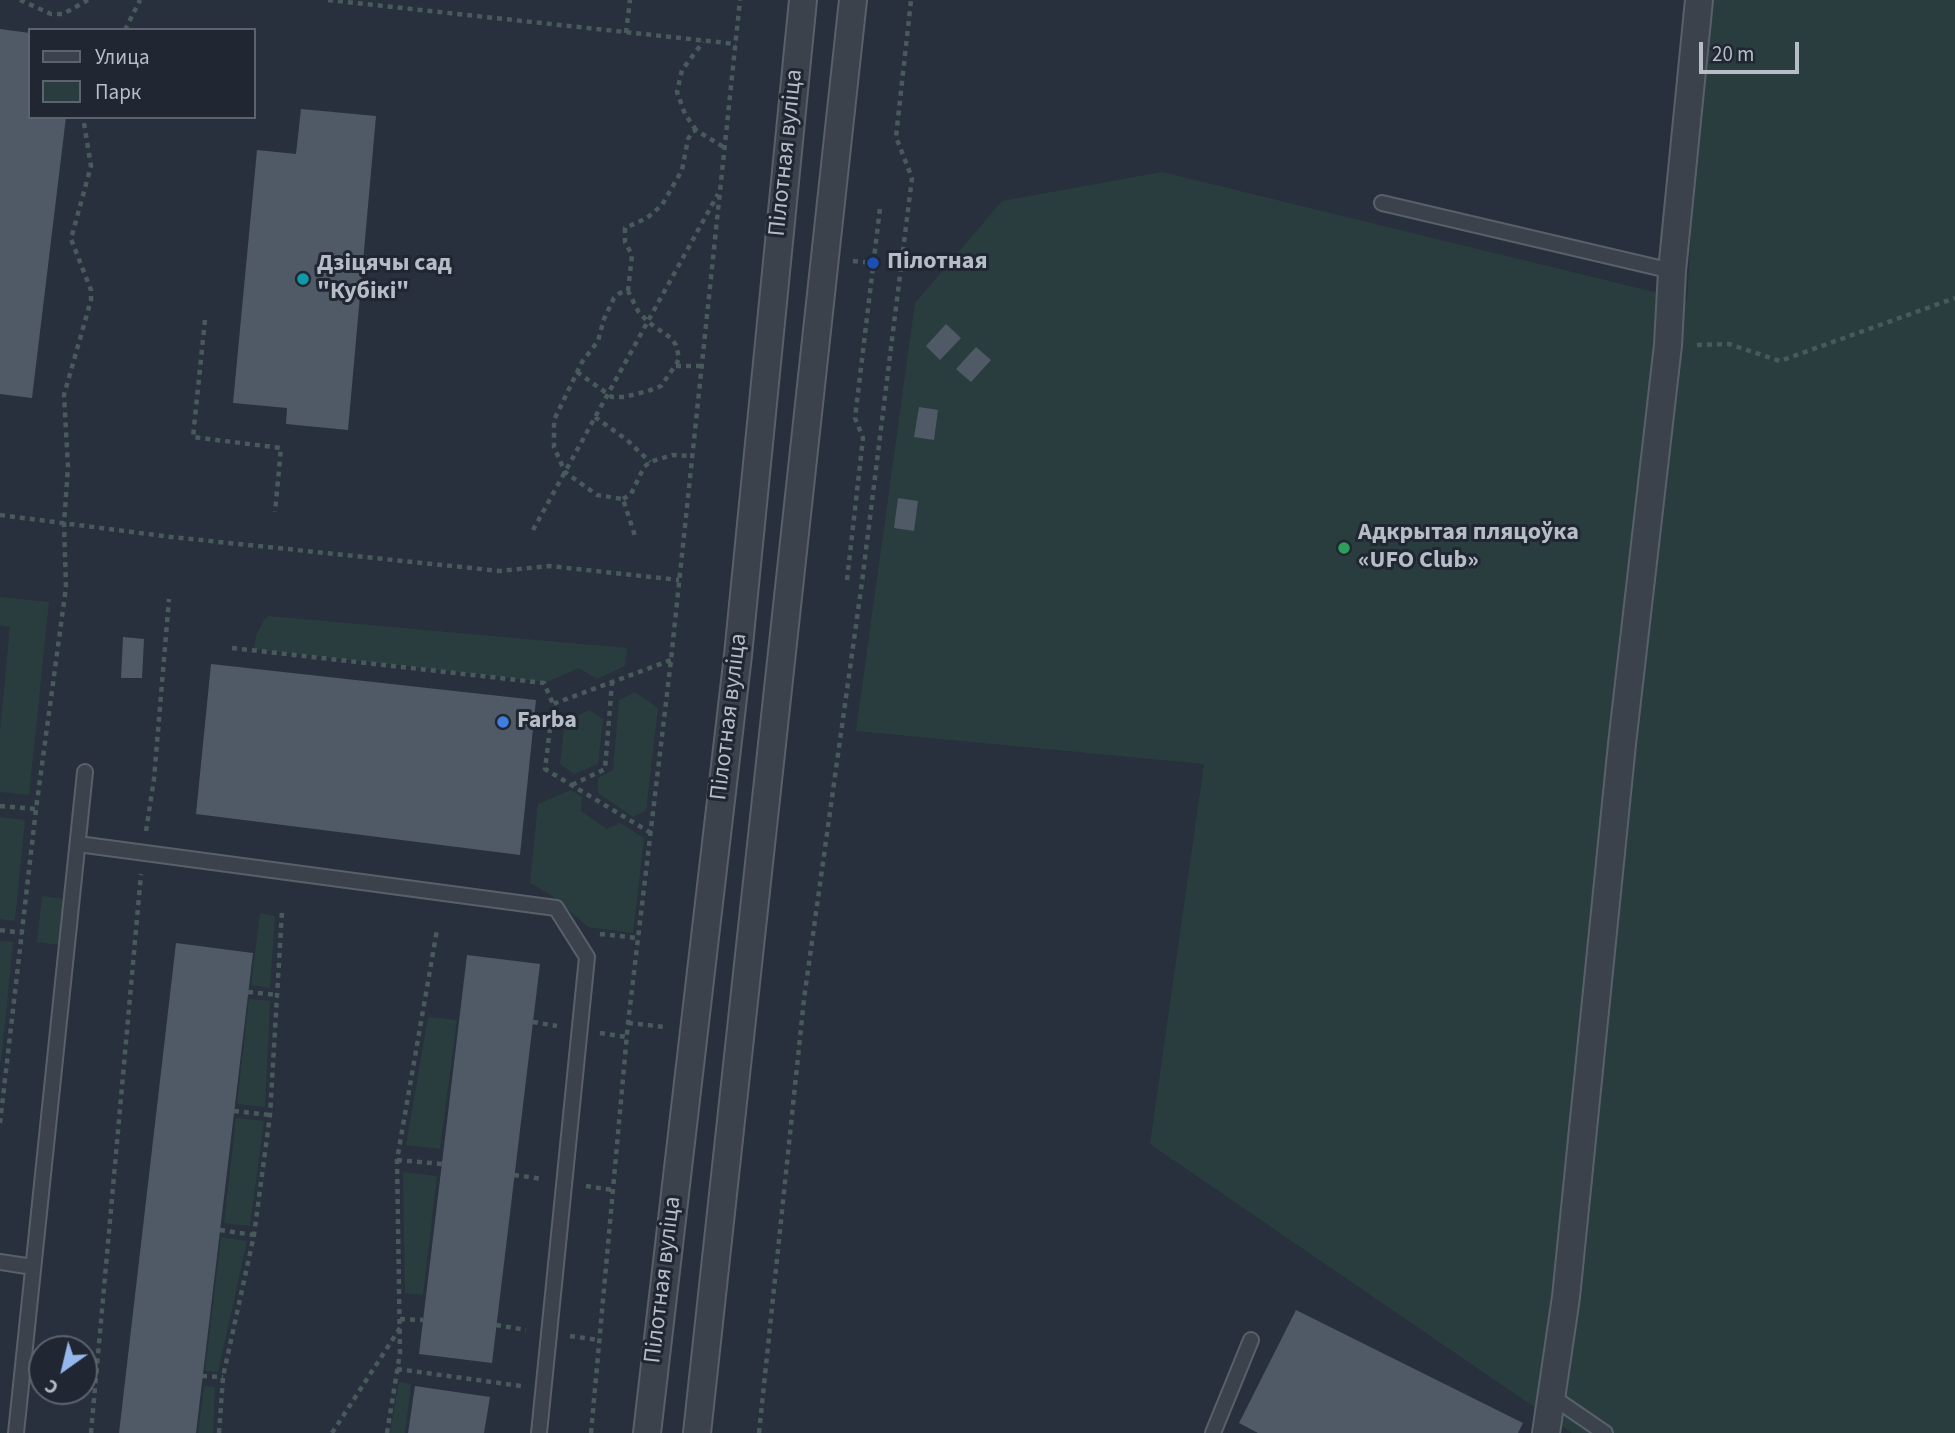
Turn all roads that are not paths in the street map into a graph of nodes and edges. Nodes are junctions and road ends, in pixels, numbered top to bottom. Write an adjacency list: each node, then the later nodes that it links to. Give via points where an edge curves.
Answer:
1 (803, 0): 6 (street, Пілотная вуліца)
2 (853, 0): 7 (street, Пілотная вуліца)
3 (1699, 0): 5 (street)
4 (1382, 203): 5 (lane)
5 (1672, 271): 13 (street, via 1668,345 1566,1297)
6 (738, 655): 7 (street); 16 (street, Пілотная вуліца)
7 (781, 659): 17 (street, Пілотная вуліца)
8 (85, 772): 9 (lane)
9 (78, 844): 11 (lane); 15 (lane, via 556,908 587,957)
10 (0, 1262): 11 (lane)
11 (33, 1267): 14 (lane)
12 (1251, 1340): 18 (lane)
13 (1551, 1396): 19 (street); 20 (lane)
14 (16, 1433)
15 (539, 1433)
16 (646, 1433)
17 (697, 1433)
18 (1213, 1433)
19 (1546, 1433)
20 (1605, 1433)

